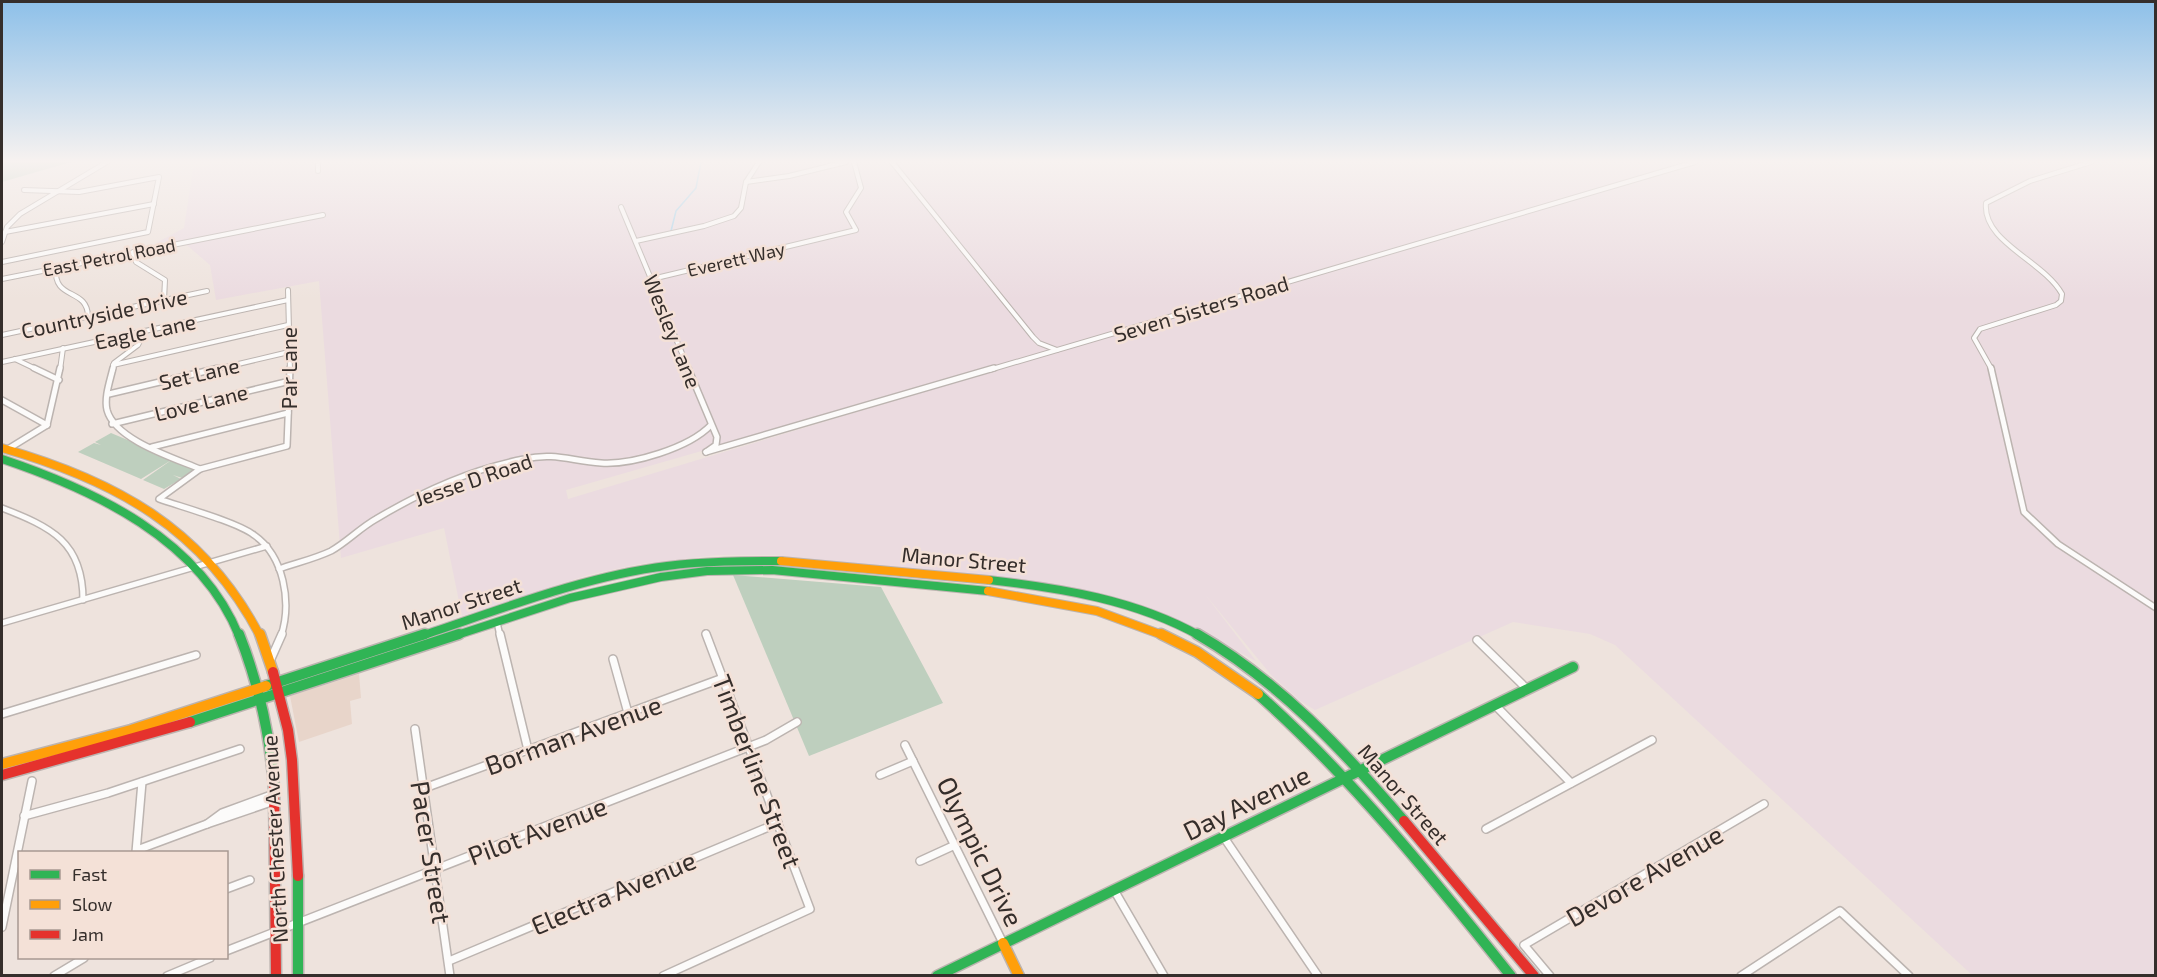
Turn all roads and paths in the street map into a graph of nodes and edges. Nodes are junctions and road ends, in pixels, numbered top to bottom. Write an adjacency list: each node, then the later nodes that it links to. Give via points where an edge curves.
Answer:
1 (621, 207): 13 (street, Wesley Lane)
2 (31, 208): 12 (street, via 15,218)
3 (135, 208): 12 (street)
4 (153, 208): 16 (street, via 148,232)
5 (741, 208): 13 (street, via 734,216 704,226)
6 (849, 208): 11 (street, via 846,212)
7 (929, 208): 29 (street, via 1033,338)
8 (1537, 208): 29 (street, Seven Sisters Road)
9 (1984, 208): 55 (street, via 1986,220 1995,234 2049,274 2062,294 2056,305 1987,326 1974,338 1993,372 2024,512 2058,544)
10 (323, 215): 15 (street, East Petrol Road)
11 (856, 230): 19 (street, Everett Way)
12 (5, 232): 14 (street)
13 (636, 240): 19 (street, Wesley Lane)
14 (2, 242)
15 (133, 252): 17 (street, East Petrol Road); 22 (street, via 136,262 165,280)
16 (2, 262)
17 (56, 268): 18 (street, East Petrol Road); 24 (street, via 56,285 86,303)
18 (2, 279)
19 (652, 279): 41 (street, Wesley Lane)
20 (288, 290): 23 (street, Par Lane)
21 (207, 291): 22 (street, Countryside Drive)
22 (164, 300): 24 (street, Countryside Drive)
23 (288, 300): 25 (street, Par Lane); 26 (street, Eagle Lane)
24 (88, 316): 27 (street, Countryside Drive)
25 (288, 325): 30 (street, Par Lane); 33 (street)
26 (145, 331): 28 (street, Eagle Lane); 33 (street, via 138,345)
27 (2, 335)
28 (63, 348): 31 (street, Eagle Lane); 34 (street)
29 (1058, 350): 44 (street, Seven Sisters Road)
30 (289, 352): 35 (street, Par Lane); 36 (street, Set Lane)
31 (15, 359): 32 (street, Eagle Lane); 34 (street)
32 (2, 362)
33 (113, 365): 36 (street)
34 (59, 380): 39 (street)
35 (290, 381): 38 (street, Par Lane); 40 (street, Love Lane)
36 (109, 394): 40 (street, via 107,408)
37 (2, 400): 39 (street)
38 (288, 414): 42 (street); 48 (street, Par Lane, via 287,446)
39 (47, 424): 43 (street, North Chester Avenue)
40 (112, 424): 42 (street)
41 (711, 425): 44 (street, Wesley Lane, via 716,445); 53 (street, Jesse D Road, via 697,439 611,463 591,462 563,453 548,454 450,483 371,521 334,550)
42 (150, 447): 48 (street)
43 (5, 448): 46 (main road, North Chester Avenue)
44 (706, 452)
45 (2, 459): 47 (main road, North Chester Avenue)
46 (45, 459): 47 (main road); 51 (main road, North Chester Avenue, via 101,480 140,501 180,529)
47 (17, 463): 52 (main road, North Chester Avenue, via 71,481 125,509)
48 (200, 469): 50 (street, via 159,499 247,531)
49 (2, 508): 54 (street, via 54,532 70,546 81,565)
50 (267, 546): 51 (street); 53 (street)
51 (213, 563): 52 (street); 62 (main road, North Chester Avenue, via 238,596)
52 (195, 568): 54 (street); 66 (main road, North Chester Avenue, via 237,631 253,671)
53 (279, 569): 62 (street, via 284,631 279,650)
54 (83, 600): 57 (street)
55 (2156, 608)
56 (497, 622): 68 (main road, Manor Street); 79 (street); 85 (main road, Manor Street, via 632,581 736,570 1041,597 1121,616 1186,644 1253,688)
57 (2, 623)
58 (706, 633): 64 (street, Timberline Street)
59 (1477, 640): 67 (street)
60 (196, 655): 72 (street)
61 (613, 659): 71 (street)
62 (270, 661): 65 (main road, North Chester Avenue)
63 (1573, 667): 67 (main road, Day Avenue)
64 (723, 678): 71 (street, Borman Avenue); 77 (street, Timberline Street)
65 (274, 682): 66 (main road, Manor Street); 68 (main road, North Chester Avenue); 82 (main road, Manor Street, via 631,571 711,561 791,561 1049,586 1150,614 1197,634 1259,675)
66 (255, 688): 69 (main road, North Chester Avenue); 81 (main road, Manor Street, via 113,735)
67 (1527, 689): 70 (main road, Day Avenue)
68 (276, 694): 69 (main road, Manor Street); 104 (main road, North Chester Avenue, via 284,707 292,759)
69 (258, 699): 84 (main road, Manor Street, via 117,745); 90 (main road, North Chester Avenue, via 268,732)
70 (1495, 705): 82 (main road, Day Avenue); 88 (street)
71 (628, 713): 79 (street, Borman Avenue)
72 (2, 714)
73 (797, 722): 77 (street, Pilot Avenue)
74 (415, 729): 89 (street, Pacer Street)
75 (1652, 740): 88 (street)
76 (905, 745): 80 (street, Olympic Drive)
77 (749, 747): 93 (street, Timberline Street); 100 (street, Pilot Avenue)
78 (240, 748): 87 (street)
79 (528, 750): 89 (street, Borman Avenue)
80 (913, 761): 83 (street); 97 (street, Olympic Drive)
81 (2, 764)
82 (1361, 770): 85 (main road, Day Avenue); 124 (main road, Manor Street)
83 (880, 774)
84 (2, 775)
85 (1346, 778): 96 (main road, Day Avenue); 123 (main road, Manor Street)
86 (32, 781): 92 (street)
87 (142, 782): 92 (street); 98 (street)
88 (1571, 783): 95 (street)
89 (422, 789): 100 (street, Pacer Street)
90 (274, 798): 94 (street, via 222,813); 106 (main road, North Chester Avenue)
91 (1764, 804): 108 (street, Devore Avenue)
92 (24, 816): 105 (street)
93 (778, 823): 112 (street, Electra Avenue); 118 (street, Timberline Street, via 810,909)
94 (207, 824): 98 (street)
95 (1486, 829)
96 (1223, 836): 103 (main road, Day Avenue); 122 (street)
97 (955, 845): 99 (street); 107 (street, Olympic Drive)
98 (137, 851)
99 (920, 861)
100 (437, 869): 104 (street, Pilot Avenue); 112 (street, Pacer Street)
101 (250, 880): 102 (street)
102 (228, 888)
103 (1114, 890): 107 (main road, Day Avenue); 121 (street)
104 (297, 923): 106 (street, Pilot Avenue); 116 (main road, North Chester Avenue)
105 (2, 927)
106 (275, 931): 109 (street, Pilot Avenue); 115 (main road, North Chester Avenue)
107 (1003, 943): 119 (main road, Day Avenue); 120 (main road, Olympic Drive)
108 (1524, 945): 125 (street)
109 (228, 950)
110 (81, 959): 113 (street)
111 (205, 959): 114 (street)
112 (449, 961): 117 (street, Pacer Street)
113 (54, 975)
114 (167, 975)
115 (276, 975)
116 (298, 975)
117 (450, 975)
118 (663, 975)
119 (937, 975)
120 (1019, 975)
121 (1164, 975)
122 (1318, 975)
123 (1511, 975)
124 (1534, 975)
125 (1550, 975)
126 (1741, 975): 127 (street, via 1840,911)
127 (1909, 975)

